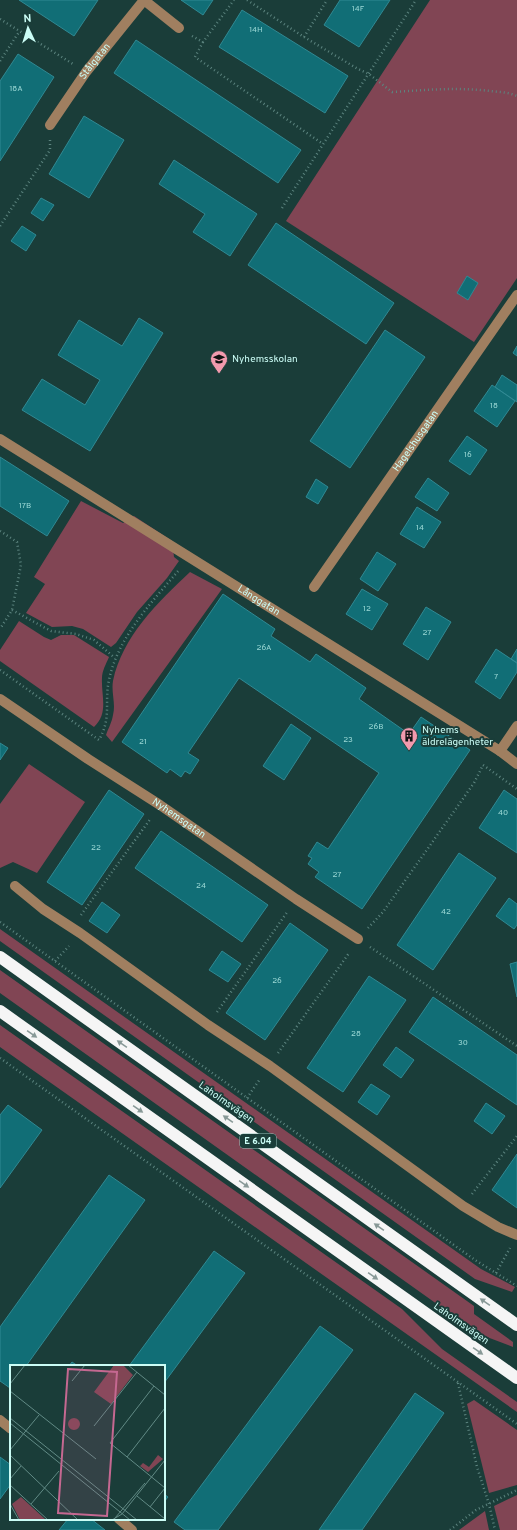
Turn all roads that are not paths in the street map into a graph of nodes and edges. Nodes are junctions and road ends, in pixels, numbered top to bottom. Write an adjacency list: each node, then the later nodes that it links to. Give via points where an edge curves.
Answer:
1 (144, 0): 2 (street); 3 (street, Stålgatan, via 86,72)
2 (179, 28)
3 (50, 125)
4 (517, 295): 6 (street, Hagelshusgatan)
5 (0, 439): 9 (street, Långgatan)
6 (314, 587)
7 (0, 699): 12 (street, Nyhemsgatan, via 160,804 296,900)
8 (517, 726): 9 (street)
9 (500, 751): 10 (street, Långgatan)
10 (517, 764)
11 (15, 886): 15 (street, via 43,910 270,1066 463,1206)
12 (358, 939)
13 (0, 957): 16 (highway, Laholmsvägen / E 6.04, one-way to 13)
14 (0, 1011): 17 (highway, Laholmsvägen, one-way to 17)
15 (517, 1235)
16 (517, 1325)
17 (517, 1378)
18 (0, 1420): 19 (street)
19 (10, 1428)
20 (120, 1520): 21 (street)
21 (132, 1530)

